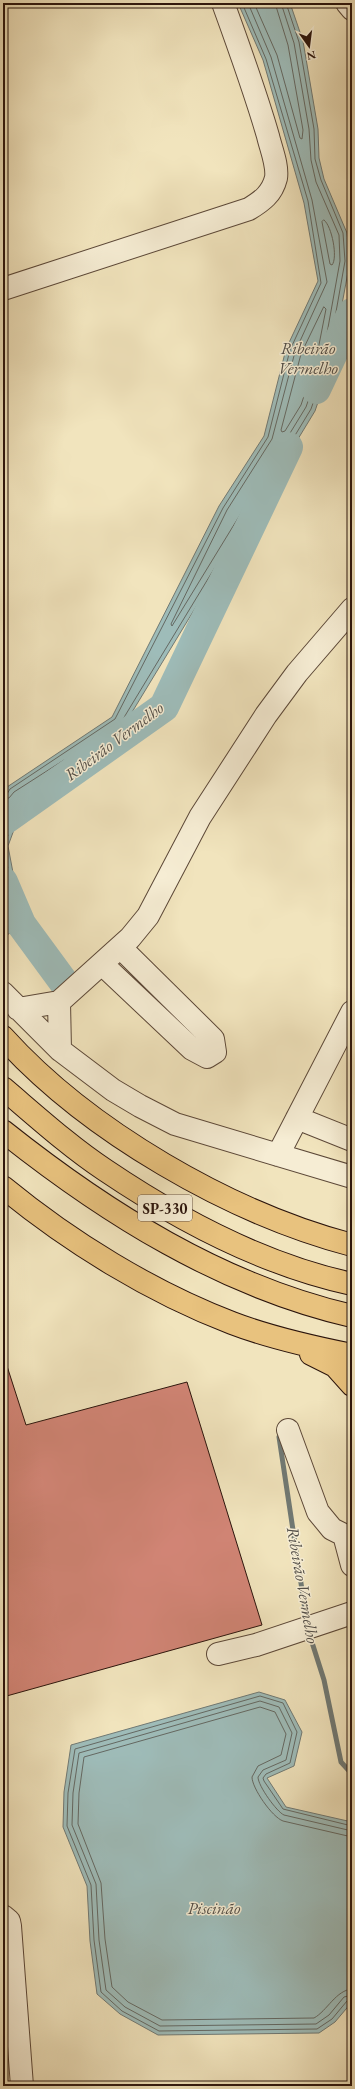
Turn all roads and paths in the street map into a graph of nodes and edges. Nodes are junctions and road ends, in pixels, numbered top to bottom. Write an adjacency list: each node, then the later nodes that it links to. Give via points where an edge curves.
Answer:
1 (223, 3): 4 (street, via 258,102 274,159 276,177 272,191 249,209)
2 (347, 3): 3 (street)
3 (352, 9)
4 (3, 289)
5 (352, 609): 6 (street, via 297,673 266,715 200,817 148,916)
6 (120, 947): 7 (street); 7 (street, via 213,1038 215,1052 207,1057 192,1049)
7 (102, 964): 9 (street)
8 (3, 993): 10 (street)
9 (59, 1002): 10 (street); 13 (street)
10 (18, 1009): 13 (street)
11 (352, 1012): 15 (street)
12 (3, 1037): 21 (main road, via 60,1093 166,1167 258,1213)
13 (60, 1050): 18 (street, via 113,1090 175,1124)
14 (3, 1088): 22 (main road, SP-330, via 104,1170 165,1208 235,1243 296,1269)
15 (296, 1118): 17 (street); 18 (street)
16 (3, 1131): 23 (main road, SP-330, via 57,1174 146,1232 225,1272 266,1289)
17 (352, 1140)
18 (278, 1155): 19 (street)
19 (352, 1177)
20 (3, 1187): 24 (main road, via 34,1213 150,1285 232,1323)
21 (352, 1245)
22 (352, 1284)
23 (352, 1316)
24 (279, 1338): 25 (main road); 26 (main road, via 336,1366)
25 (352, 1356)
26 (352, 1385)
27 (288, 1430): 28 (street, via 318,1512 332,1529 344,1535)
28 (352, 1565)
29 (349, 1614): 30 (street, via 256,1645)
30 (218, 1654)
31 (3, 1916): 32 (street, via 9,1921 10,1926)
32 (16, 2083)

